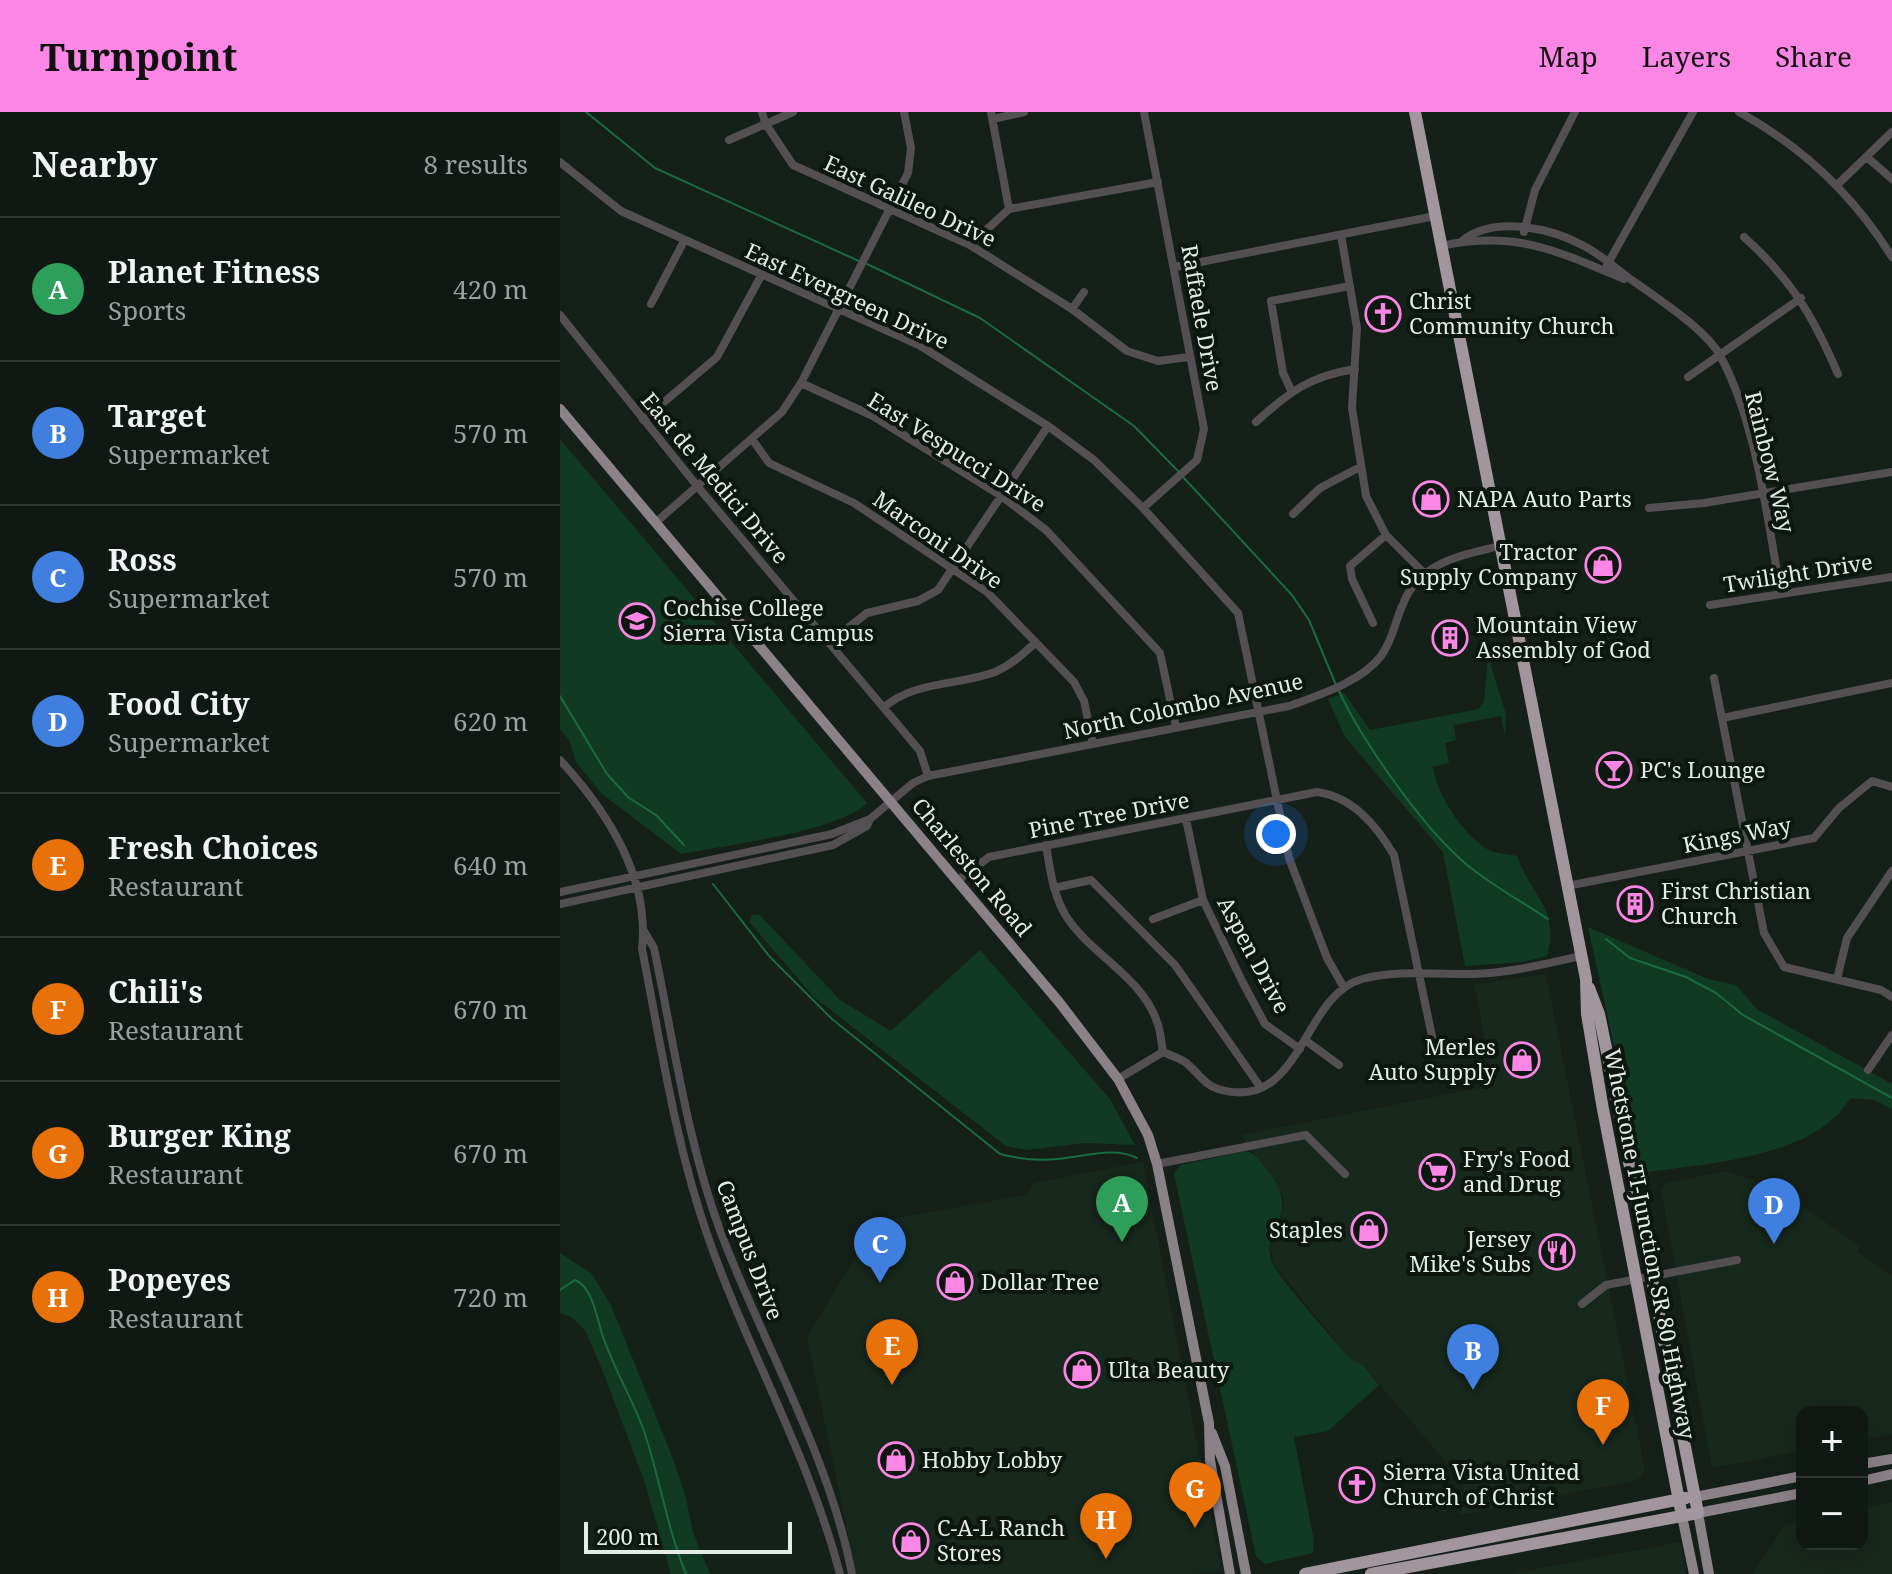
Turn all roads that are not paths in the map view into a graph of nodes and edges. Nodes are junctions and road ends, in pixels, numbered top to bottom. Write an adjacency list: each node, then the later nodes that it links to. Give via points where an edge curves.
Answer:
1 (762, 112): 12 (street, East Galileo Drive)
2 (793, 112): 12 (street)
3 (904, 112): 21 (street, via 911,148 908,173)
4 (1024, 112): 10 (street)
5 (1144, 112): 18 (street, Raffaele Drive)
6 (1415, 112): 22 (highway, Whetstone TI-Junction SR 80 Highway)
7 (1575, 112): 23 (street, via 1535,190)
8 (1693, 112): 32 (street)
9 (1739, 112): 11 (street)
10 (992, 115): 20 (street)
11 (1751, 115): 19 (street)
12 (765, 123): 14 (street); 21 (street, East Galileo Drive, via 793,165)
13 (1892, 132): 15 (street)
14 (729, 140)
15 (1868, 158): 17 (street); 19 (street)
16 (560, 162): 26 (street, East Evergreen Drive, via 621,211)
17 (1892, 179)
18 (1158, 182): 20 (street); 33 (street, Raffaele Drive)
19 (1837, 185): 31 (street)
20 (1009, 209): 29 (street)
21 (889, 210): 29 (street, East Galileo Drive); 41 (street)
22 (1435, 216): 24 (street); 30 (highway, Whetstone TI-Junction SR 80 Highway)
23 (1525, 229): 27 (street, Rainbow Way, via 1481,230); 28 (street); 32 (street, Rainbow Way, via 1568,238)
24 (1341, 235): 33 (street); 35 (street)
25 (1744, 237): 37 (street, via 1776,265)
26 (684, 241): 34 (street, East Evergreen Drive); 39 (street)
27 (1462, 241): 28 (street, Rainbow Way); 30 (street, Rainbow Way)
28 (1523, 242): 32 (street, Rainbow Way)
29 (970, 245): 42 (street, East Galileo Drive)
30 (1441, 246): 66 (highway, Whetstone TI-Junction SR 80 Highway)
31 (1892, 257)
32 (1606, 266): 44 (street, Rainbow Way, via 1672,307)
33 (1175, 267): 45 (street, Raffaele Drive)
34 (761, 276): 41 (street, East Evergreen Drive); 52 (street, via 717,357)
35 (1350, 286): 38 (street); 46 (street, via 1357,328)
36 (1084, 292): 42 (street)
37 (1801, 298): 44 (street); 47 (street)
38 (1271, 301): 40 (street); 50 (street, via 1283,373)
39 (651, 304)
40 (1259, 305)
41 (840, 308): 49 (street); 54 (street, East Evergreen Drive, via 919,345)
42 (1072, 309): 45 (street, East Galileo Drive, via 1127,351 1158,361)
43 (560, 315): 52 (street, East de Medici Drive)
44 (1720, 354): 48 (street); 59 (street, Rainbow Way, via 1745,416)
45 (1189, 357): 61 (street, Raffaele Drive, via 1204,429 1202,446 1197,460)
46 (1355, 369): 50 (street); 56 (street, via 1352,408)
47 (1838, 374)
48 (1688, 377)
49 (801, 383): 55 (street, via 782,412); 60 (street, East Vespucci Drive, via 873,416)
50 (1291, 390): 53 (street)
51 (560, 409): 64 (main road, Charleston Road)
52 (643, 420): 58 (street, East de Medici Drive)
53 (1256, 422)
54 (1048, 426): 60 (street); 61 (street, East Evergreen Drive, via 1094,460)
55 (752, 439): 58 (street); 67 (street, Marconi Drive, via 769,463 854,503)
56 (1360, 467): 63 (street, via 1320,488); 65 (street, via 1371,512)
57 (1892, 472): 59 (street)
58 (698, 487): 64 (street); 73 (street, East de Medici Drive)
59 (1762, 494): 62 (street); 70 (street, Rainbow Way)
60 (1000, 495): 67 (street); 80 (street, East Vespucci Drive, via 1046,530 1154,645 1164,665)
61 (1143, 508): 78 (street, East Evergreen Drive, via 1238,613)
62 (1649, 508)
63 (1293, 514)
64 (655, 523): 86 (main road, Charleston Road)
65 (1386, 535): 68 (street); 72 (street, via 1350,566)
66 (1499, 546): 68 (street); 94 (highway, Whetstone TI-Junction SR 80 Highway)
67 (954, 569): 73 (street, via 929,597 867,613); 74 (street, Marconi Drive, via 987,592)
68 (1423, 572): 78 (street, North Colombo Avenue, via 1404,601 1380,658 1318,695)
69 (1892, 577): 70 (street, Twilight Drive)
70 (1781, 593): 71 (street, Twilight Drive)
71 (1710, 605)
72 (1373, 623)
73 (830, 642): 77 (street, East de Medici Drive)
74 (1035, 643): 77 (street, via 992,673 908,690); 81 (street, Marconi Drive, via 1081,692)
75 (1714, 678): 79 (street)
76 (1892, 683): 79 (street)
77 (884, 707): 83 (street, East de Medici Drive, via 920,751)
78 (1259, 712): 80 (street, North Colombo Avenue); 85 (street, East Evergreen Drive)
79 (1722, 718): 90 (street)
80 (1176, 727): 81 (street, North Colombo Avenue)
81 (1093, 744): 83 (street, North Colombo Avenue)
82 (560, 760): 92 (street, Campus Drive, via 597,802)
83 (928, 776): 86 (street, North Colombo Avenue)
84 (1892, 787): 90 (street, Kings Way, via 1872,781 1814,838)
85 (1276, 800): 88 (street, Pine Tree Drive); 103 (street, Pine Tree Drive, via 1317,792 1337,795 1383,837 1394,855); 106 (street, East Evergreen Drive, via 1289,858)
86 (890, 802): 87 (street, North Colombo Avenue); 93 (main road, Charleston Road)
87 (870, 819): 92 (street, North Colombo Avenue, via 832,834); 96 (street, North Colombo Avenue, via 856,834 815,850)
88 (1186, 819): 89 (street, Pine Tree Drive); 98 (street, Aspen Drive)
89 (1046, 845): 93 (street, Pine Tree Drive, via 989,857); 95 (street)
90 (1747, 852): 94 (street, Kings Way); 105 (street, via 1764,933 1784,967)
91 (1892, 871): 105 (street, via 1847,938)
92 (634, 877): 96 (street, Campus Drive); 97 (street, North Colombo Avenue)
93 (957, 881): 116 (main road, Charleston Road)
94 (1567, 886): 102 (highway, Whetstone TI-Junction SR 80 Highway)
95 (1054, 888): 113 (street, via 1067,919 1150,1008); 117 (street, via 1091,880 1175,965)
96 (636, 889): 99 (street, North Colombo Avenue); 101 (street, Campus Drive)
97 (560, 892)
98 (1203, 900): 100 (street); 111 (street, Aspen Drive, via 1265,1024)
99 (560, 904)
100 (1153, 919)
101 (644, 931): 135 (street, Campus Drive, via 642,949 691,1185 720,1268 809,1475); 136 (street, Campus Drive, via 654,948 711,1202 812,1449)
102 (1581, 956): 103 (street, via 1473,974); 104 (highway, Whetstone TI-Junction SR 80 Highway)
103 (1419, 972): 106 (street); 110 (street)
104 (1586, 979): 121 (highway, Whetstone TI-Junction SR 80 Highway, via 1599,1014); 122 (highway, Whetstone TI-Junction SR 80 Highway, via 1599,1089)
105 (1837, 979): 107 (street)
106 (1343, 986): 109 (street)
107 (1892, 997)
108 (1892, 1035): 112 (street)
109 (1305, 1040): 111 (street); 114 (street)
110 (1433, 1041)
111 (1300, 1049): 117 (street, via 1281,1076)
112 (1888, 1049): 115 (street)
113 (1163, 1052): 116 (street); 117 (street, via 1185,1062 1206,1084 1240,1092)
114 (1339, 1065)
115 (1868, 1070)
116 (1118, 1079): 118 (main road, Charleston Road)
117 (1261, 1088)
118 (1157, 1164): 119 (street, via 1306,1135); 124 (main road, Charleston Road)
119 (1345, 1174)
120 (1737, 1260): 121 (street)
121 (1652, 1276): 122 (street); 131 (highway, Whetstone TI-Junction SR 80 Highway)
122 (1636, 1279): 123 (street, via 1606,1285); 132 (highway, Whetstone TI-Junction SR 80 Highway)
123 (1582, 1304)
124 (1209, 1423): 137 (main road, Charleston Road, via 1210,1460); 138 (main road, Charleston Road, via 1225,1466)
125 (1892, 1459): 126 (main road)
126 (1868, 1463)
127 (1892, 1474): 129 (main road)
128 (1796, 1477): 131 (main road)
129 (1868, 1480)
130 (1796, 1494): 133 (main road)
131 (1695, 1497): 132 (highway); 133 (highway, Whetstone TI-Junction SR 80 Highway)
132 (1678, 1500): 134 (highway, Whetstone TI-Junction SR 80 Highway); 139 (highway)
133 (1698, 1513): 134 (highway); 142 (main road)
134 (1682, 1516): 140 (highway); 141 (main road)
135 (840, 1574)
136 (852, 1574)
137 (1230, 1574)
138 (1246, 1574)
139 (1305, 1574)
140 (1371, 1574)
141 (1694, 1574)
142 (1709, 1574)

